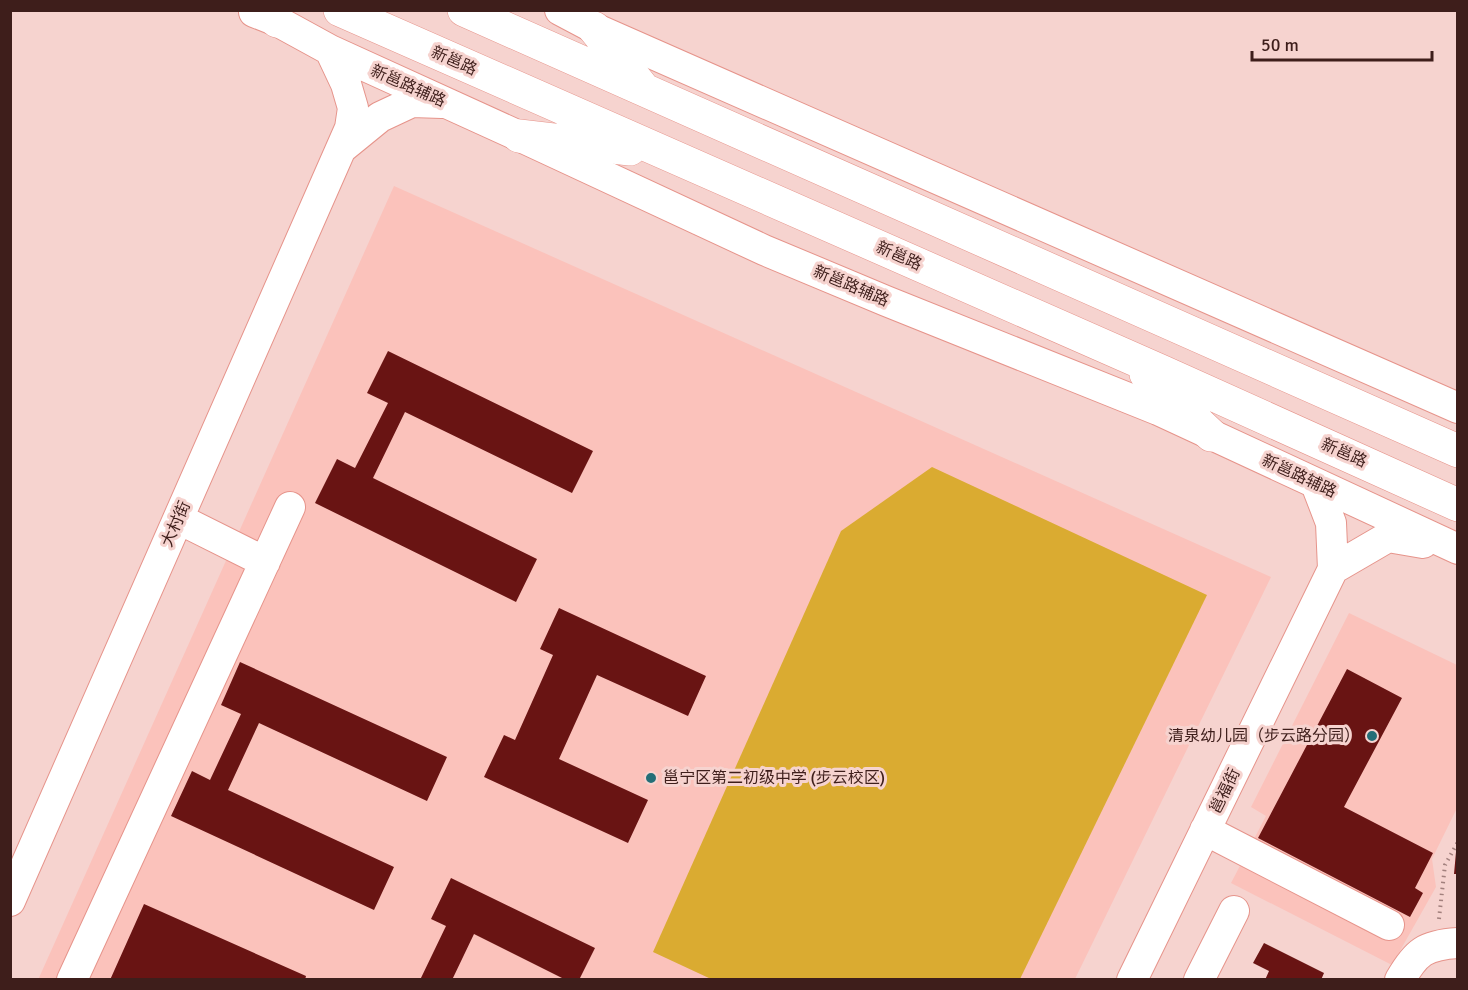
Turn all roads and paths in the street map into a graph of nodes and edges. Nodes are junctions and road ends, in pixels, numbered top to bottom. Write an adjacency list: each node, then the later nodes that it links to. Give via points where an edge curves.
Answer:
1 (340, 10): 11 (main road, 新邕路)
2 (464, 10): 7 (main road)
3 (560, 10): 5 (street)
4 (265, 14): 6 (street, 新邕路辅路)
5 (594, 28): 7 (main road); 13 (street)
6 (330, 50): 8 (street, 新邕路辅路); 10 (street, 大村街, via 353,108)
7 (644, 90): 15 (main road)
8 (446, 103): 9 (street, 新邕路辅路); 10 (street, 大村街, via 412,102 380,117)
9 (519, 136): 11 (main road); 14 (street, 新邕路辅路, via 764,250)
10 (342, 148): 19 (street, 大村街)
11 (665, 153): 12 (main road, 新邕路)
12 (1127, 356): 14 (main road); 17 (main road, 新邕路)
13 (1458, 408)
14 (1211, 435): 16 (street, 新邕路辅路)
15 (1458, 452)
16 (1316, 484): 20 (street, 新邕路辅路); 22 (street, via 1331,523)
17 (1458, 505)
18 (290, 507): 21 (street)
19 (179, 519): 21 (street); 25 (street, 大村街)
20 (1457, 549): 22 (street, via 1388,537)
21 (265, 562): 29 (street)
22 (1333, 569): 23 (street, 邕福街)
23 (1205, 830): 27 (street); 30 (street, 邕福街)
24 (1458, 842): 28 (path, via 1445,865)
25 (10, 901)
26 (1234, 910): 31 (street)
27 (1389, 925)
28 (1447, 944): 32 (street, via 1412,959)
29 (72, 980)
30 (1132, 980)
31 (1199, 980)
32 (1400, 980)

